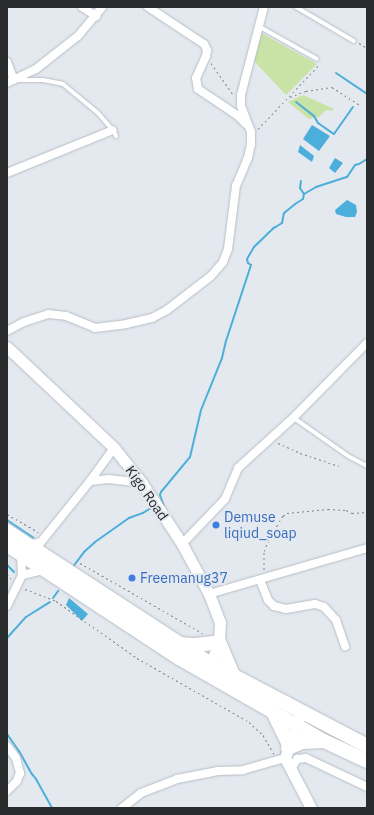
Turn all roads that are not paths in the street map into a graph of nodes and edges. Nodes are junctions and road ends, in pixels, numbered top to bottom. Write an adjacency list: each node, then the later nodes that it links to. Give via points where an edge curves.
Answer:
1 (82, 7): 6 (street)
2 (102, 7): 6 (street)
3 (148, 7): 12 (street, via 204,44 207,50 196,78 198,89)
4 (264, 7): 7 (street)
5 (296, 7): 8 (lane)
6 (96, 16): 11 (street, via 78,36 36,70)
7 (260, 27): 9 (lane); 12 (street, via 241,95 241,106)
8 (354, 41)
9 (317, 60)
10 (7, 62): 11 (street)
11 (10, 82): 13 (lane, via 43,80 63,84 98,113)
12 (247, 125): 15 (street, via 252,138 248,158 236,186 228,249 223,262 211,276 167,310 144,320 95,328 66,316 48,314)
13 (114, 133): 14 (street)
14 (7, 173)
15 (7, 331)
16 (367, 344): 18 (street)
17 (7, 347): 19 (street, Kigo Road)
18 (293, 418): 20 (lane); 24 (street, via 238,468 225,500)
19 (114, 448): 21 (street); 22 (street, Kigo Road)
20 (367, 466)
21 (90, 481): 22 (street, via 109,479); 26 (street)
22 (142, 483): 24 (street, Kigo Road)
23 (7, 531): 26 (highway)
24 (182, 544): 31 (street, Kigo Road)
25 (7, 545): 26 (highway)
26 (35, 546): 28 (highway); 29 (street); 34 (highway)
27 (367, 548): 30 (street)
28 (44, 570): 29 (street); 36 (highway, via 179,658)
29 (22, 575): 32 (street)
30 (262, 579): 31 (street); 35 (street, via 268,600 274,606 286,609 315,604 324,607 336,620)
31 (209, 594): 33 (street, Kigo Road, via 220,622)
32 (7, 606)
33 (219, 642): 34 (highway); 36 (street, Kigo Road); 37 (highway)
34 (179, 644): 36 (highway)
35 (345, 646)
36 (209, 668): 37 (highway); 39 (highway)
37 (233, 675): 38 (highway)
38 (302, 711): 40 (street); 43 (highway)
39 (274, 712): 40 (highway); 44 (highway)
40 (296, 725): 41 (highway); 44 (street)
41 (324, 741): 44 (highway, via 302,742); 46 (highway)
42 (7, 746): 49 (street, via 16,758 20,773 17,781)
43 (367, 746)
44 (285, 753): 45 (street); 47 (street); 50 (street, via 243,770 218,771 177,779 142,793)
45 (306, 758): 47 (street, via 297,759); 48 (street)
46 (367, 761)
47 (291, 769): 51 (street)
48 (367, 787)
49 (7, 791)
50 (122, 808)
51 (311, 808)

